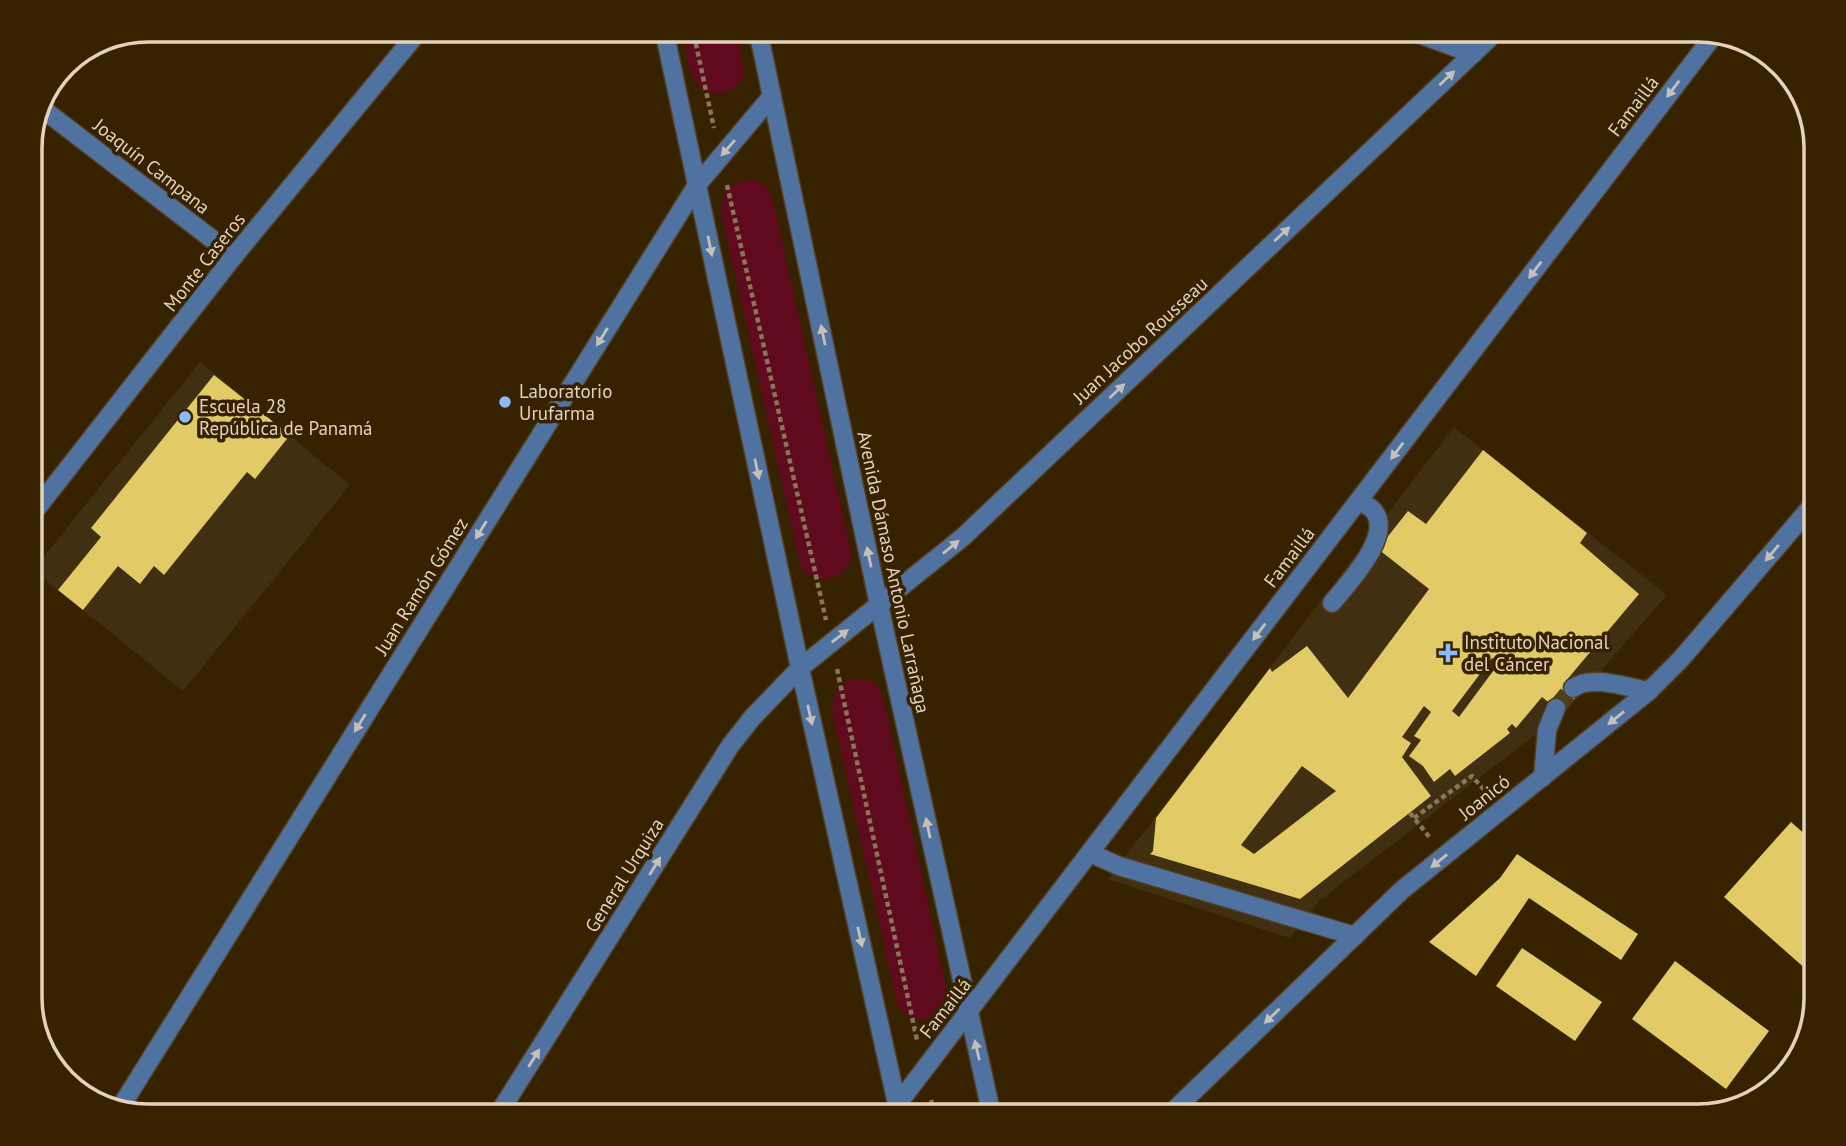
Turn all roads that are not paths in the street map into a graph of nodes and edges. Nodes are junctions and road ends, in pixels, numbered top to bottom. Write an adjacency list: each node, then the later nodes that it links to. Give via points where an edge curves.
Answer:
1 (410, 42): 11 (street, Monte Caseros)
2 (666, 42): 10 (street)
3 (761, 42): 8 (street, Avenida Dámaso Antonio Larrañaga)
4 (1441, 42): 7 (street)
5 (1486, 42): 7 (street, Juan Jacobo Rousseau)
6 (1708, 43): 12 (street, Famaillá, one-way to 12)
7 (1473, 54): 16 (street, Juan Jacobo Rousseau, one-way to 7, via 963,537)
8 (772, 96): 10 (street, Juan Ramón Gómez, one-way to 10); 16 (street, Avenida Dámaso Antonio Larrañaga, one-way to 8)
9 (49, 114): 11 (street, Joaquín Campana)
10 (697, 185): 17 (street, one-way to 17); 25 (street, Juan Ramón Gómez, one-way to 25)
11 (234, 256): 13 (street, Monte Caseros)
12 (1359, 500): 15 (street, via 1376,516 1376,545); 22 (street, Famaillá, one-way to 22)
13 (42, 502)
14 (1804, 515): 19 (street, Joanicó, one-way to 19)
15 (1332, 603)
16 (879, 605): 17 (street, Juan Jacobo Rousseau, one-way to 16); 24 (street, Avenida Dámaso Antonio Larrañaga, one-way to 16)
17 (800, 667): 26 (street, General Urquiza, one-way to 17, via 730,746); 27 (street, one-way to 27)
18 (1573, 688): 19 (street, via 1594,682)
19 (1648, 691): 21 (street, Joanicó, one-way to 21)
20 (1556, 708): 21 (street, via 1547,730)
21 (1543, 777): 23 (street, Joanicó, one-way to 23, via 1402,890)
22 (1090, 853): 23 (street, via 1119,866); 24 (street, Famaillá)
23 (1355, 936): 30 (street, Joanicó, one-way to 30)
24 (969, 1012): 28 (street, Famaillá); 29 (street, Avenida Dámaso Antonio Larrañaga, one-way to 24)
25 (124, 1101)
26 (505, 1104)
27 (897, 1104)
28 (903, 1104)
29 (989, 1104)
30 (1180, 1104)

